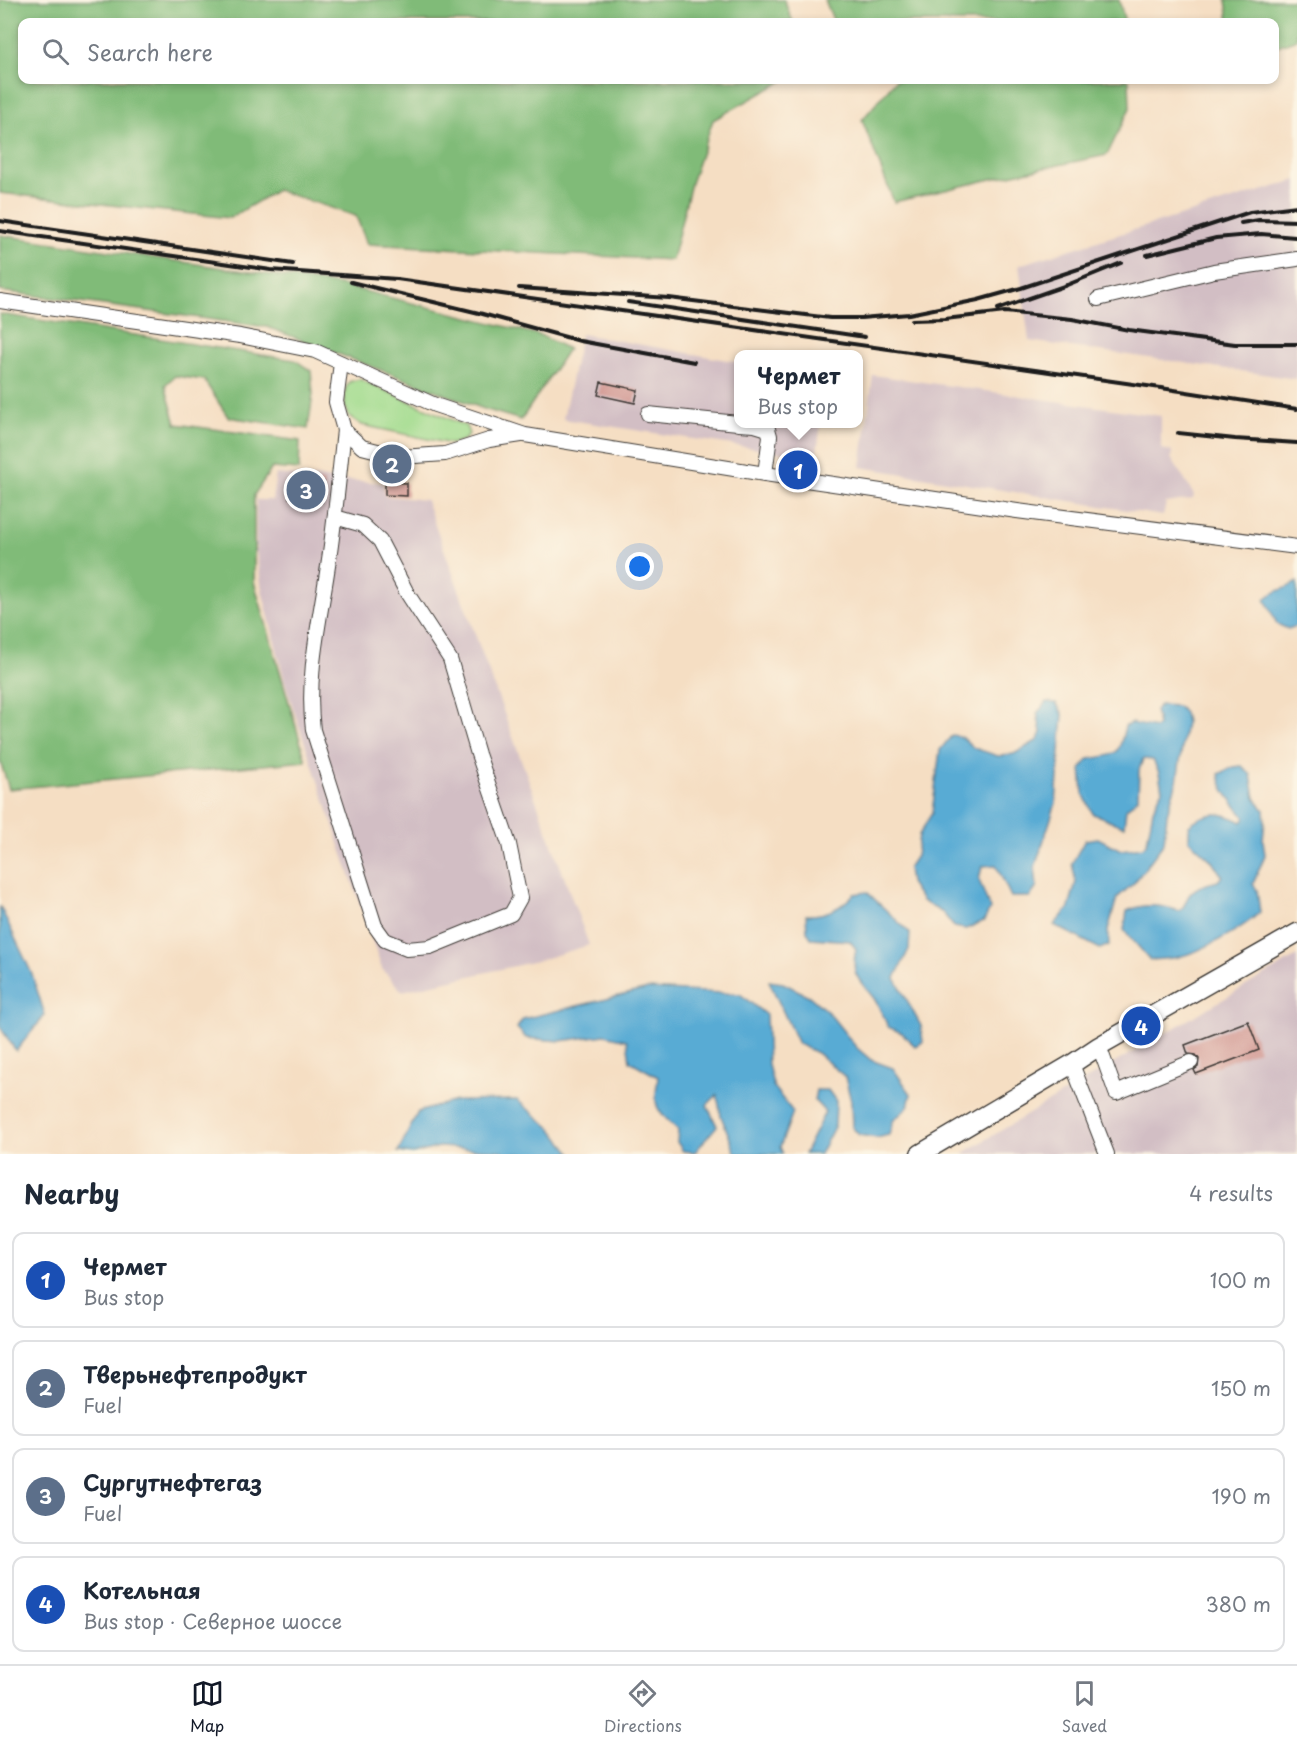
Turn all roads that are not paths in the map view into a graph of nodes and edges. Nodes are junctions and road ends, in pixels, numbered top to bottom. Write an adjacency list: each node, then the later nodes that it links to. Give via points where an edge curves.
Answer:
1 (1297, 259): 2 (street, via 1214,271)
2 (1098, 299)
3 (0, 301): 4 (street, via 240,336 315,351)
4 (341, 363): 8 (street, via 336,402); 9 (street, via 435,405)
5 (648, 414): 6 (street)
6 (734, 423)
7 (765, 428): 10 (street, via 770,436)
8 (344, 430): 9 (street, via 363,447 401,457 445,454 489,440); 11 (street)
9 (525, 435): 10 (street)
10 (765, 474): 12 (street)
11 (335, 517): 11 (street, via 311,676 313,730 375,926 386,940 407,949 430,947 511,914 520,898 509,844 450,659 407,593 380,541 363,525)
12 (1297, 547)
13 (1297, 933): 14 (main road)
14 (1099, 1046): 15 (street, via 1116,1093); 16 (main road)
15 (1191, 1062)
16 (1072, 1064): 17 (main road); 18 (street)
17 (920, 1154)
18 (1107, 1154)

